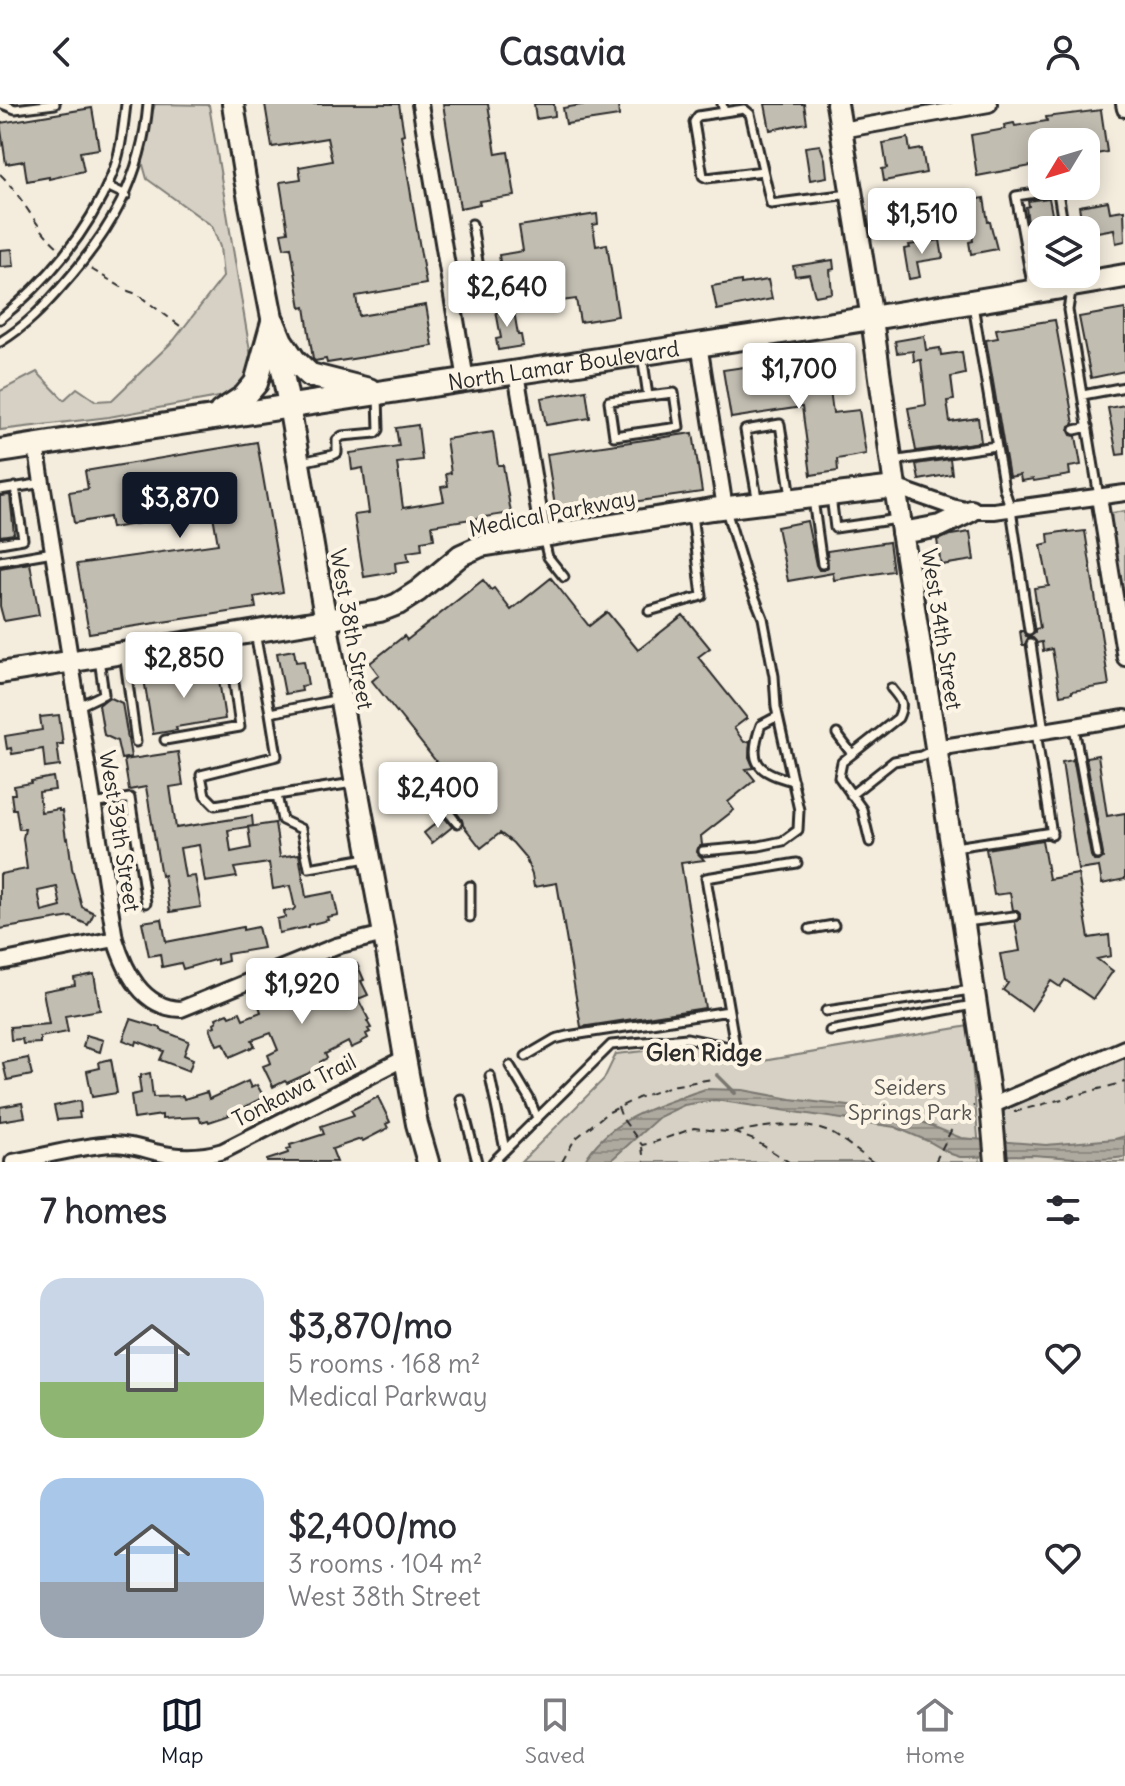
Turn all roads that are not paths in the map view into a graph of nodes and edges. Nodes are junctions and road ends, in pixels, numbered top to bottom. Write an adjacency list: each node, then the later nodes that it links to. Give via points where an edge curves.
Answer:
1 (2, 104): 9 (lane)
2 (55, 104): 9 (lane)
3 (126, 104): 13 (lane)
4 (148, 104): 15 (lane)
5 (233, 104): 31 (street, West 38th Street)
6 (420, 104): 25 (street)
7 (837, 104): 11 (street, West 34th Street)
8 (989, 104): 11 (street)
9 (22, 106)
10 (723, 108): 12 (lane, via 750,114); 12 (lane, via 694,122 703,176)
11 (841, 130): 14 (street, West 34th Street)
12 (763, 171): 14 (lane, via 771,204)
13 (107, 186): 15 (lane); 26 (lane, via 66,252)
14 (851, 194): 30 (street, West 34th Street)
15 (126, 195): 28 (lane, via 83,263)
16 (1062, 216): 18 (lane, via 1056,190 1016,196)
17 (472, 224): 25 (lane, via 482,287)
18 (1028, 259)
19 (1125, 276): 20 (main road, North Lamar Boulevard)
20 (1100, 278)
21 (1033, 288): 24 (lane)
22 (1044, 288): 24 (main road, North Lamar Boulevard)
23 (1070, 288): 35 (lane)
24 (1034, 291): 27 (main road, North Lamar Boulevard)
25 (450, 293): 38 (street)
26 (27, 297): 28 (lane); 29 (lane)
27 (972, 302): 30 (main road, North Lamar Boulevard); 48 (lane)
28 (39, 313): 32 (lane)
29 (0, 319)
30 (872, 319): 33 (main road, North Lamar Boulevard); 50 (street, West 34th Street)
31 (273, 322): 40 (main road, via 294,360 310,375); 43 (street, West 38th Street); 44 (main road, via 256,383)
32 (0, 342)
33 (699, 344): 34 (main road, North Lamar Boulevard); 61 (street)
34 (641, 353): 37 (main road, North Lamar Boulevard); 42 (lane)
35 (1075, 363): 36 (lane); 41 (lane)
36 (1064, 365)
37 (516, 373): 38 (main road, North Lamar Boulevard); 66 (street)
38 (466, 380): 40 (main road, North Lamar Boulevard)
39 (1125, 387): 41 (lane)
40 (378, 393): 43 (main road, North Lamar Boulevard); 51 (lane, via 376,433 342,436 337,453)
41 (1083, 395): 45 (lane)
42 (648, 396): 42 (lane, via 609,401 614,436 679,427 674,393)
43 (289, 405): 44 (main road, North Lamar Boulevard); 51 (street, West 38th Street)
44 (213, 417): 47 (main road, North Lamar Boulevard)
45 (1088, 427): 46 (lane); 58 (lane)
46 (1075, 430)
47 (36, 445): 49 (main road, North Lamar Boulevard); 52 (street, West 39th Street)
48 (996, 446): 50 (lane); 62 (lane)
49 (0, 451)
50 (891, 461): 54 (street, West 34th Street)
51 (299, 463): 73 (street, West 38th Street)
52 (43, 483): 53 (lane); 68 (street, West 39th Street)
53 (15, 487): 55 (lane); 67 (lane, via 23,539)
54 (895, 487): 57 (street, Medical Parkway); 63 (street); 65 (street, West 34th Street)
55 (0, 490)
56 (1125, 493): 58 (street)
57 (822, 496): 59 (street, Medical Parkway); 65 (lane, via 835,528); 70 (lane)
58 (1099, 497): 62 (street); 80 (street)
59 (791, 499): 60 (street, Medical Parkway); 60 (lane, via 780,424 745,430)
60 (758, 503): 61 (street, Medical Parkway)
61 (725, 508): 64 (street, Medical Parkway); 87 (lane, via 763,618)
62 (1011, 509): 63 (street); 74 (lane)
63 (971, 511): 65 (street, via 940,526)
64 (692, 512): 66 (street, Medical Parkway); 72 (lane, via 702,596)
65 (901, 526): 94 (street, West 34th Street)
66 (543, 535): 71 (lane, via 548,557); 73 (street, Medical Parkway, via 481,546 461,555 418,591 380,611)
67 (0, 543)
68 (53, 552): 69 (lane); 81 (street, West 39th Street)
69 (0, 561)
70 (822, 564)
71 (564, 577)
72 (649, 611)
73 (325, 619): 75 (street, Medical Parkway); 84 (street, West 38th Street)
74 (1029, 630)
75 (255, 631): 76 (street, Medical Parkway); 86 (lane)
76 (228, 635): 78 (street, Medical Parkway); 92 (lane, via 240,727)
77 (1031, 644): 90 (lane)
78 (123, 653): 79 (street, Medical Parkway); 93 (lane)
79 (99, 657): 81 (street, Medical Parkway); 85 (lane, via 104,694)
80 (1125, 658)
81 (71, 661): 82 (street, Medical Parkway); 85 (street, West 39th Street)
82 (0, 673)
83 (891, 688): 95 (lane, via 901,699 898,718)
84 (340, 699): 86 (lane); 97 (street, West 38th Street)
85 (78, 707): 100 (street, West 39th Street)
86 (270, 713): 98 (lane, via 277,756 201,775 205,795 215,805)
87 (778, 716): 96 (lane); 96 (lane, via 761,725 754,748 758,763 770,775)
88 (1125, 718): 89 (street)
89 (1074, 726): 90 (street); 106 (lane)
90 (1040, 732): 94 (street); 104 (lane, via 1052,834)
91 (837, 734): 95 (lane)
92 (165, 740)
93 (136, 742)
94 (937, 748): 99 (lane, via 894,761); 104 (street, West 34th Street)
95 (852, 754): 99 (lane, via 842,762 839,777)
96 (793, 781): 105 (lane, via 798,830 783,841)
97 (356, 782): 98 (lane); 107 (street, West 38th Street)
98 (277, 795): 107 (lane, via 282,820 301,829 309,868)
99 (851, 795): 103 (lane, via 862,809)
100 (93, 804): 110 (lane, via 130,798); 117 (street, West 39th Street)
101 (449, 813): 102 (lane)
102 (457, 823)
103 (870, 842)
104 (952, 848): 113 (street, West 34th Street)
105 (703, 851)
106 (1097, 855)
107 (370, 858): 116 (street, West 38th Street)
108 (797, 863): 120 (lane, via 706,878)
109 (470, 886): 112 (lane)
110 (146, 903)
111 (1014, 916): 113 (lane)
112 (470, 917)
113 (964, 923): 119 (street, West 34th Street)
114 (834, 925): 115 (lane)
115 (810, 929)
116 (384, 934): 117 (street, West 39th Street, via 336,946 181,1009 163,1006 143,993 126,970); 125 (street, West 38th Street)
117 (115, 939): 118 (street)
118 (0, 962)
119 (975, 997): 121 (lane); 122 (lane); 129 (street, West 34th Street)
120 (729, 1011): 124 (lane, via 567,1036); 130 (lane, via 735,1046 687,1038 611,1045)
121 (826, 1011)
122 (830, 1031)
123 (1125, 1048): 129 (street)
124 (526, 1056)
125 (405, 1058): 132 (street, Tonkawa Trail, via 210,1155 172,1156 114,1144); 133 (street, West 38th Street)
126 (510, 1066): 130 (lane)
127 (490, 1076): 131 (lane)
128 (461, 1099): 134 (lane)
129 (993, 1111): 136 (street, West 34th Street)
130 (537, 1118): 131 (lane)
131 (505, 1150): 135 (lane)
132 (13, 1162)
133 (428, 1162)
134 (477, 1162)
135 (493, 1162)
136 (996, 1162)

